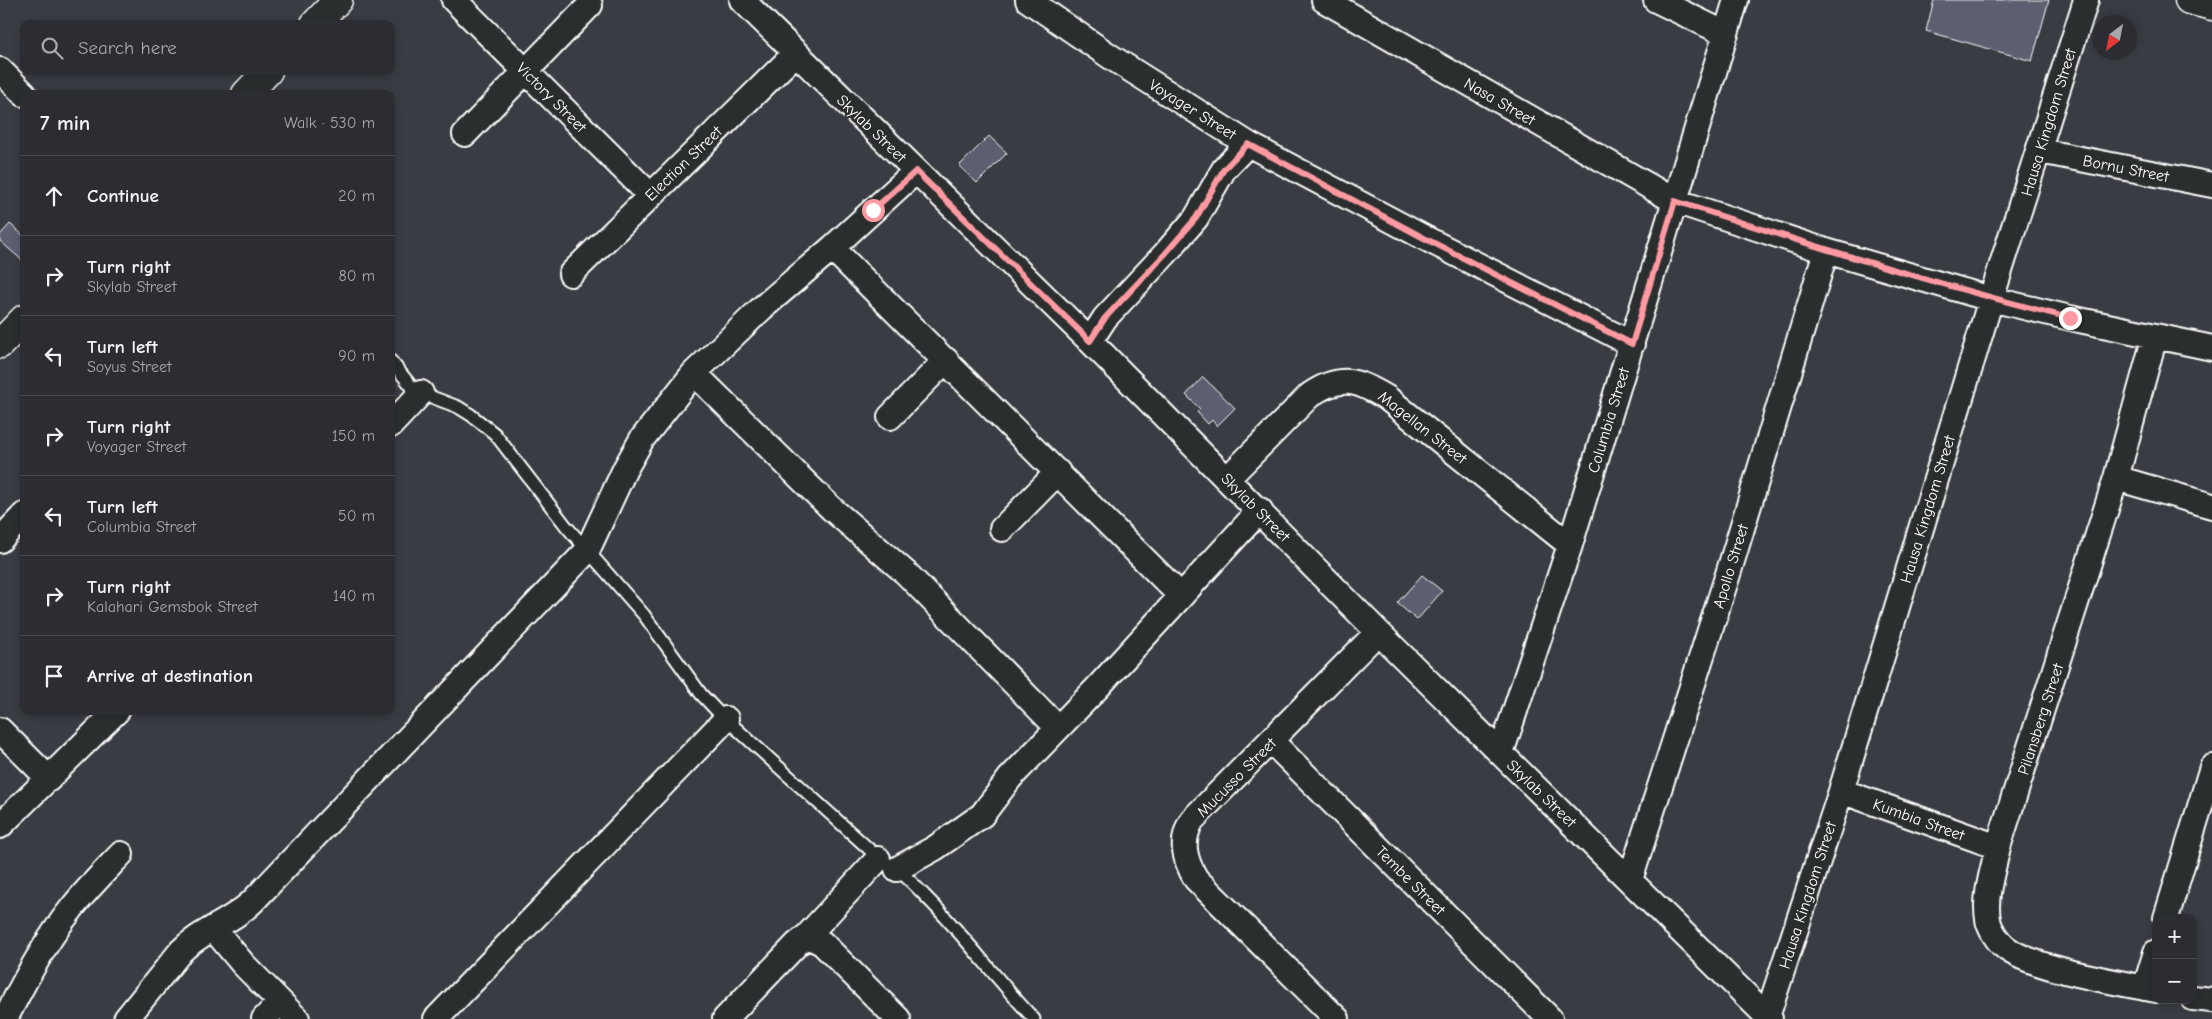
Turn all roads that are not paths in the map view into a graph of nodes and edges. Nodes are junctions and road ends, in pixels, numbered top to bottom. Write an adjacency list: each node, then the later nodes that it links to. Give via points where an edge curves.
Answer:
1 (338, 0): 12 (street)
2 (454, 0): 16 (street, Victory Street)
3 (742, 0): 14 (street, Skylab Street)
4 (1028, 0): 21 (street, Voyager Street)
5 (1324, 0): 26 (street, Nasa Street)
6 (1656, 0): 13 (street)
7 (1736, 0): 13 (street, Columbia Street)
8 (2086, 0): 22 (street, Hausa Kingdom Street)
9 (2189, 0): 11 (street)
10 (590, 5): 16 (street)
11 (2212, 6)
12 (319, 20)
13 (1726, 34): 26 (street, Columbia Street)
14 (796, 53): 23 (street, Skylab Street); 25 (street, Election Street)
15 (0, 70): 18 (street)
16 (526, 70): 20 (street); 25 (street, Victory Street)
17 (264, 75): 19 (street)
18 (20, 90)
19 (250, 90)
20 (465, 134)
21 (1248, 144): 33 (street, via 1224,169 1196,218 1105,318); 35 (street, Voyager Street)
22 (2040, 151): 24 (street, Bornu Street); 30 (street, Hausa Kingdom Street)
23 (916, 171): 27 (street); 33 (street, Skylab Street)
24 (2212, 185)
25 (650, 195): 29 (street, Election Street)
26 (1675, 201): 28 (street, Nasa Street); 35 (street, Columbia Street)
27 (832, 248): 37 (street); 39 (street, via 762,308)
28 (1826, 251): 30 (street, Nasa Street); 68 (street, Apollo Street, via 1729,571)
29 (570, 274)
30 (1992, 299): 32 (street, Nasa Street); 63 (street, Hausa Kingdom Street)
31 (20, 324): 34 (street)
32 (2154, 336): 36 (street, Nasa Street); 44 (street, Pilansberg Street)
33 (1090, 341): 45 (street, Skylab Street)
34 (0, 344)
35 (1632, 344): 51 (street, Columbia Street)
36 (2212, 348)
37 (946, 360): 41 (street); 43 (street)
38 (395, 366): 40 (lane)
39 (694, 373): 52 (street, via 638,447); 57 (street, via 832,509 907,574)
40 (421, 394): 42 (street); 52 (lane, via 458,407 495,434)
41 (890, 417)
42 (395, 421)
43 (1058, 472): 49 (street); 53 (street)
44 (2116, 478): 46 (street); 65 (street, Pilansberg Street)
45 (1227, 479): 47 (street, Skylab Street); 51 (street, Magellan Street, via 1310,395 1337,381 1352,381 1387,398)
46 (2212, 506)
47 (1260, 510): 53 (street); 54 (street, Skylab Street)
48 (20, 519): 50 (street)
49 (1002, 530)
50 (0, 540)
51 (1570, 545): 60 (street, Columbia Street)
52 (587, 551): 56 (lane, via 644,615 702,694); 70 (street, via 253,901 233,918)
53 (1181, 596): 57 (street)
54 (1378, 632): 59 (street, Mucusso Street); 60 (street, Skylab Street)
55 (113, 715): 62 (street)
56 (726, 719): 67 (lane); 81 (street)
57 (1058, 728): 67 (street, via 1010,778 982,815 934,848)
58 (0, 730): 62 (street)
59 (1271, 741): 85 (street, Mucusso Street, via 1192,820 1186,831 1185,856 1196,879); 86 (street, Tembe Street)
60 (1501, 753): 68 (street, Skylab Street)
61 (2212, 767): 69 (street)
62 (49, 779): 64 (street)
63 (1841, 791): 65 (street, Kumbia Street); 77 (street, Hausa Kingdom Street)
64 (0, 826)
65 (1998, 847): 73 (street, Pilansberg Street, via 1987,902 1988,920 2005,947 2045,965)
66 (121, 854): 78 (street, via 72,907 51,936)
67 (887, 864): 71 (street); 84 (lane, via 965,938)
68 (1630, 880): 77 (street, Skylab Street)
69 (2167, 914)
70 (213, 928): 76 (street); 79 (street, via 181,951)
71 (807, 936): 82 (street); 83 (street, via 822,944)
72 (2155, 959): 73 (street)
73 (2150, 989)
74 (2197, 998): 75 (street)
75 (2212, 1000)
76 (272, 1010): 80 (street)
77 (1769, 1018)
78 (5, 1019)
79 (126, 1019)
80 (298, 1019)
81 (436, 1019)
82 (725, 1019)
83 (898, 1019)
84 (1034, 1019)
85 (1337, 1019)
86 (1550, 1019)

